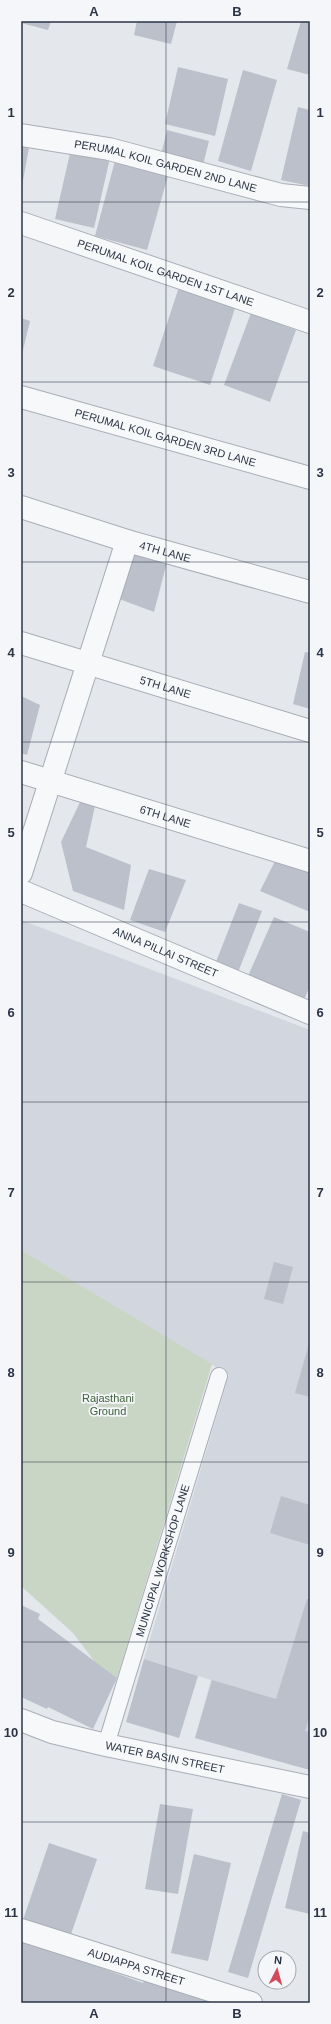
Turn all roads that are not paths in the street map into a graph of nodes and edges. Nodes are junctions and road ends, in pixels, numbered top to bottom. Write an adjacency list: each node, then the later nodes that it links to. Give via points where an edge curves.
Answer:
1 (21, 135): 2 (street, PERUMAL KOIL GARDEN 2ND LANE, via 109,149 281,195)
2 (310, 198)
3 (21, 223): 4 (street, PERUMAL KOIL GARDEN 1ST LANE)
4 (310, 322)
5 (21, 397): 6 (street, PERUMAL KOIL GARDEN 3RD LANE)
6 (310, 478)
7 (21, 507): 8 (street, 4TH LANE)
8 (127, 541): 9 (street, 4TH LANE); 11 (street)
9 (310, 592)
10 (21, 644): 11 (street, 5TH LANE)
11 (88, 664): 12 (street, 5TH LANE); 14 (street)
12 (310, 731)
13 (21, 772): 14 (street, 6TH LANE)
14 (51, 780): 15 (street, 6TH LANE); 16 (street)
15 (310, 861)
16 (21, 873)
17 (21, 891): 18 (street, ANNA PILLAI STREET)
18 (310, 1013)
19 (219, 1376): 21 (lane, MUNICIPAL WORKSHOP LANE)
20 (21, 1720): 21 (street, WATER BASIN STREET, via 52,1732)
21 (106, 1745): 22 (street, WATER BASIN STREET)
22 (310, 1787)
23 (21, 1930): 24 (street, AUDIAPPA STREET)
24 (251, 2003)

